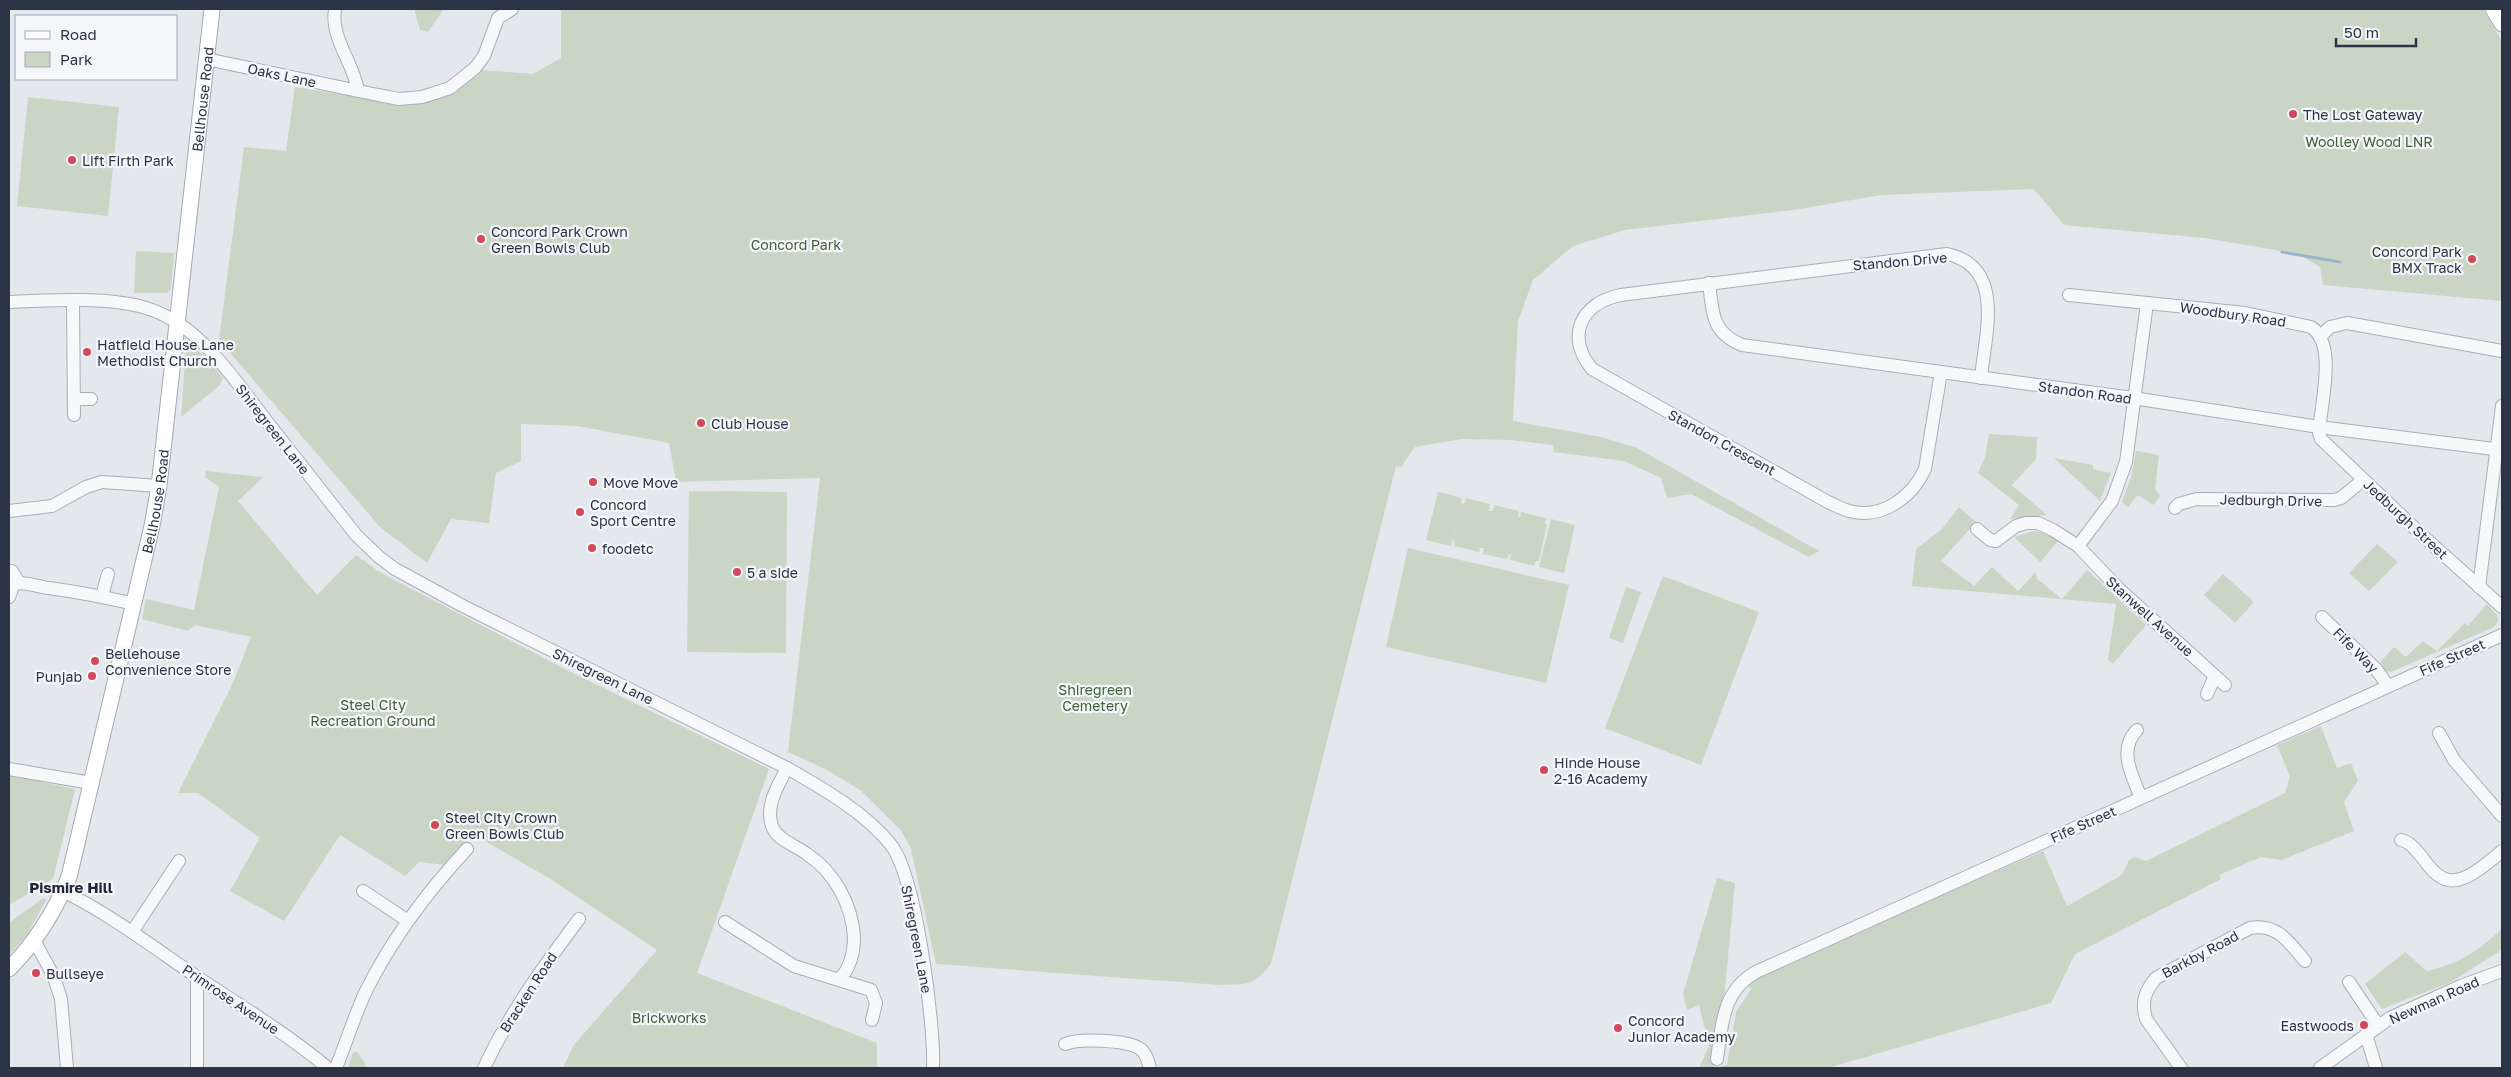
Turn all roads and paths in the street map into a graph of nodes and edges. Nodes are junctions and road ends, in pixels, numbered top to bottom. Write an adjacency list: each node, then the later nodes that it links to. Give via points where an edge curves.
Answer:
1 (212, 9): 6 (main road, Bellhouse Road)
2 (335, 9): 7 (street, via 337,34)
3 (512, 9): 7 (street, Oaks Lane, via 498,18 484,56 475,68 439,94 399,99)
4 (2493, 9): 5 (main road)
5 (2502, 24)
6 (206, 59): 7 (street, Oaks Lane); 13 (main road, Bellhouse Road)
7 (358, 92)
8 (1709, 283): 16 (street, Standon Road, via 1715,322 1729,340); 16 (street, Standon Crescent, via 1621,295 1591,307 1581,326 1584,359 1592,369 1848,511 1862,514 1889,507 1910,493 1920,481 1926,469); 17 (street, Standon Drive, via 1934,255 1957,256 1979,273 1988,294)
9 (2069, 296): 12 (street, Woodbury Road)
10 (9, 302): 11 (street, Shiregreen Lane)
11 (73, 302): 13 (street, Shiregreen Lane, via 133,304); 19 (street)
12 (2147, 303): 14 (street, Woodbury Road, via 2245,313 2311,327); 18 (street)
13 (176, 322): 26 (main road, Bellhouse Road); 46 (street, Shiregreen Lane, via 204,345 230,375 356,535 379,557 471,610)
14 (2321, 336): 15 (street, via 2330,327 2347,323); 23 (street, via 2326,375)
15 (2502, 351)
16 (1941, 372): 17 (street, Standon Road)
17 (1980, 378): 18 (street, Standon Road)
18 (2133, 398): 23 (street, Standon Road); 30 (street, via 2126,462 2119,487 2109,506)
19 (74, 399): 20 (street); 22 (street)
20 (91, 399)
21 (2502, 406): 24 (street)
22 (74, 415)
23 (2319, 427): 24 (street, Standon Road); 25 (street, Jedburgh Street, via 2325,445)
24 (2499, 450): 34 (street)
25 (2363, 480): 27 (street, Jedburgh Drive, via 2334,500 2197,499); 34 (street, Jedburgh Street)
26 (159, 486): 28 (street, via 102,482 52,506); 37 (main road, Bellhouse Road)
27 (2175, 508)
28 (9, 511)
29 (1977, 529): 30 (street, Stanwell Avenue, via 1996,541 2016,526 2038,523)
30 (2078, 546): 42 (street, Stanwell Avenue, via 2119,589 2220,680)
31 (12, 571): 33 (street)
32 (108, 574): 35 (street)
33 (19, 583): 35 (street); 36 (street, via 11,589)
34 (2479, 587): 38 (street, Jedburgh Street)
35 (102, 596): 37 (street)
36 (9, 597)
37 (134, 604): 47 (main road, Bellhouse Road)
38 (2502, 607)
39 (2322, 617): 41 (street, Fife Way, via 2376,669)
40 (2502, 635): 41 (street, Fife Street)
41 (2388, 686): 48 (street, Fife Street)
42 (2207, 694)
43 (2137, 730): 48 (street, via 2130,740 2127,755)
44 (2439, 733): 49 (street, via 2454,760)
45 (9, 768): 47 (street)
46 (787, 768): 65 (street, via 770,806 771,824 781,838 817,862 844,898 851,914 854,946 845,974); 77 (street, Shiregreen Lane, via 851,809 891,845 899,857 926,979 933,1035)
47 (91, 783): 54 (main road, Bellhouse Road)
48 (2141, 798): 71 (street, Fife Street, via 1744,979 1729,999)
49 (2502, 816)
50 (2401, 840): 52 (street, via 2411,844 2434,872 2456,881)
51 (467, 849): 57 (street, via 437,881)
52 (2502, 851)
53 (179, 861): 59 (street)
54 (63, 891): 59 (street, Primrose Avenue); 60 (main road, Bellhouse Road)
55 (363, 891): 57 (street)
56 (579, 919): 76 (street, Bracken Road, via 516,1008)
57 (408, 921): 75 (street, via 365,993)
58 (725, 922): 65 (street, via 794,966)
59 (132, 932): 64 (street, Primrose Avenue)
60 (34, 940): 62 (main road, Bellhouse Road); 72 (street, via 54,977 61,999)
61 (2305, 961): 79 (street, Barkby Road, via 2278,931 2259,926 2156,978 2148,988 2144,1010 2146,1019)
62 (9, 969)
63 (2502, 971): 68 (street, Newman Road, via 2436,997)
64 (197, 977): 73 (street); 74 (street, Primrose Avenue)
65 (839, 979): 67 (street, via 871,990 876,1003)
66 (2349, 982): 68 (street)
67 (872, 1020)
68 (2378, 1025): 69 (street, Newman Road)
69 (2366, 1034): 80 (street, Newman Road); 81 (street)
70 (1065, 1044): 78 (street, via 1084,1040 1132,1046 1144,1052)
71 (1717, 1059)
72 (67, 1068)
73 (197, 1068)
74 (328, 1068)
75 (336, 1068)
76 (484, 1068)
77 (933, 1068)
78 (1150, 1068)
79 (2181, 1068)
80 (2320, 1068)
81 (2376, 1068)

